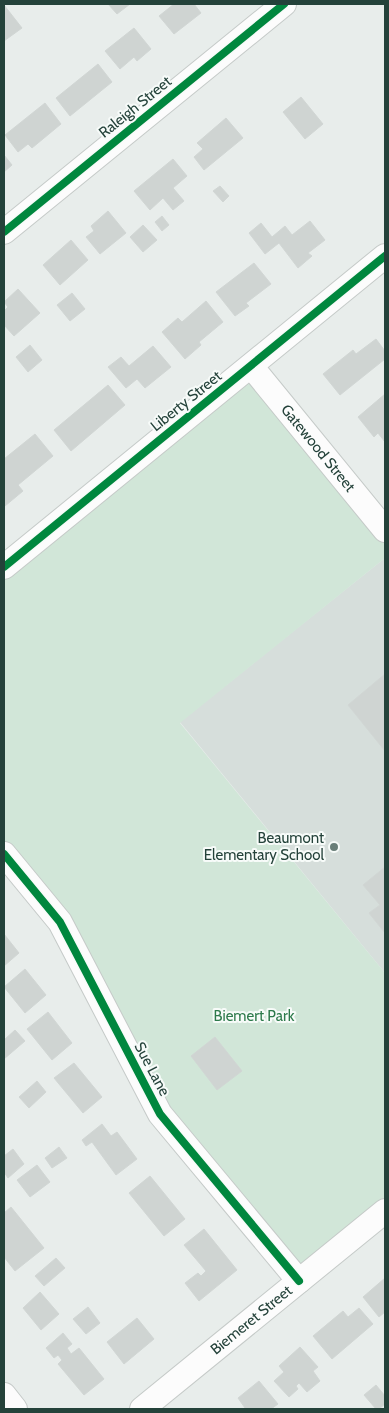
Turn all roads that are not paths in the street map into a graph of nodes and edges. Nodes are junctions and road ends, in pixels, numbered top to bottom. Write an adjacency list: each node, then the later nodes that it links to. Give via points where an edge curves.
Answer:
1 (284, 4): 2 (street, Raleigh Street)
2 (4, 232)
3 (385, 256): 4 (street, Liberty Street)
4 (251, 366): 5 (street, Gatewood Street); 6 (street, Liberty Street)
5 (385, 530)
6 (4, 567)
7 (4, 854): 9 (street, Sue Lane, via 60,922 160,1114)
8 (385, 1211): 9 (street, Biemeret Street)
9 (299, 1282): 12 (street, Biemeret Street)
10 (4, 1395): 11 (street)
11 (15, 1409)
12 (142, 1409)

